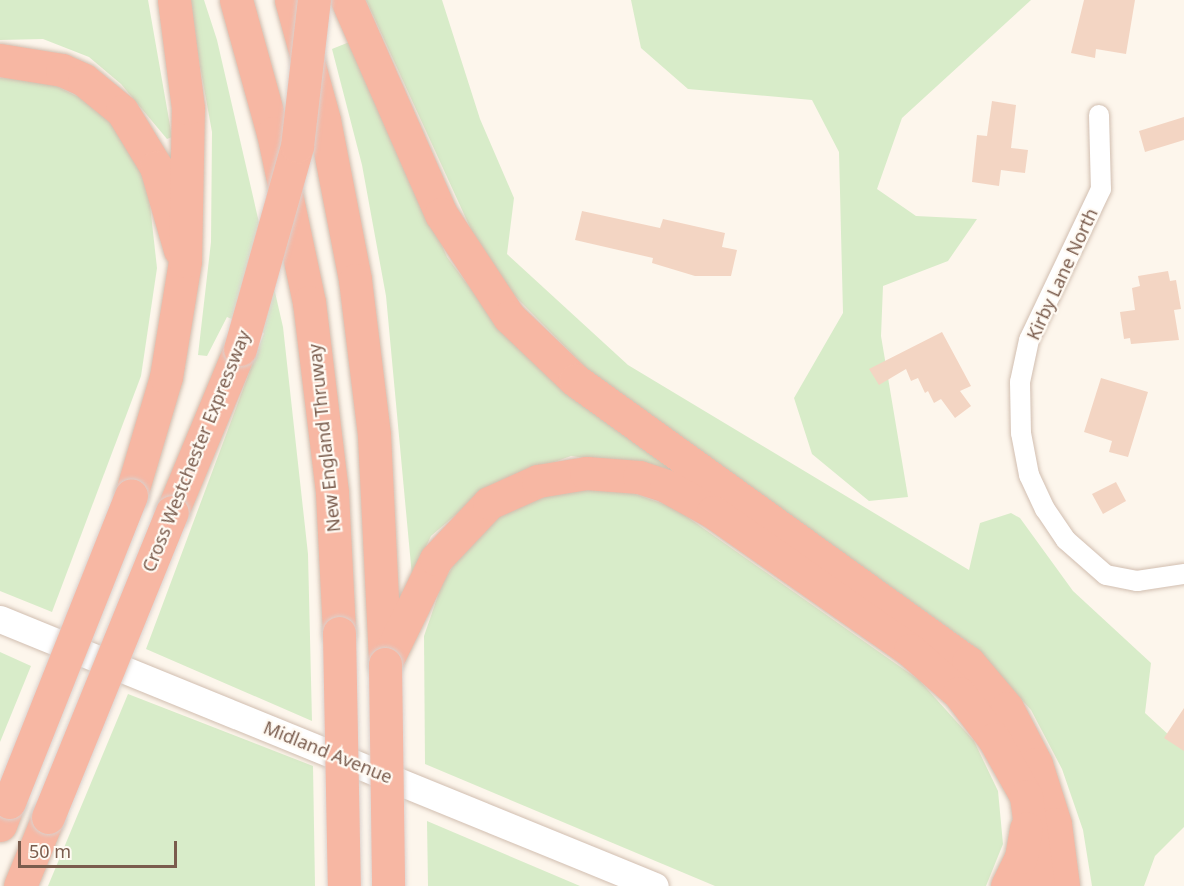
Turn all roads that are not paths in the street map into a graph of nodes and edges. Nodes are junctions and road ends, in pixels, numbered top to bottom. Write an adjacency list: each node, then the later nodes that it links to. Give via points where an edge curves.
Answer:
1 (174, 0): 8 (highway, via 188,108)
2 (236, 0): 15 (highway, New England Thruway, bridge, via 273,134 309,302 331,482 339,633)
3 (291, 0): 11 (highway, via 324,120 356,280 374,435)
4 (314, 0): 14 (highway, Cross Westchester Expressway, bridge, via 310,66 293,165 240,349)
5 (347, 0): 12 (highway, via 441,214 509,317 574,380 968,662 1007,708)
6 (0, 60): 8 (highway, via 62,70 105,94 122,111 156,167 169,225)
7 (1099, 115): 9 (street, Kirby Lane North, via 1101,189 1029,340 1020,382 1020,433 1029,475 1045,509 1066,540 1106,575 1137,581)
8 (185, 261): 13 (highway, bridge, via 166,376 131,495)
9 (1184, 574)
10 (0, 620): 17 (street, Midland Avenue)
11 (385, 664): 12 (highway, via 436,559 489,503 563,476 639,477 713,512 936,671 978,715); 16 (highway, bridge)
12 (1037, 795): 18 (highway, via 1021,857); 19 (highway); 20 (highway); 21 (highway, via 1072,858)
13 (5, 813)
14 (20, 886)
15 (344, 886)
16 (388, 886)
17 (655, 886)
18 (1007, 886)
19 (1038, 886)
20 (1063, 886)
21 (1074, 886)

